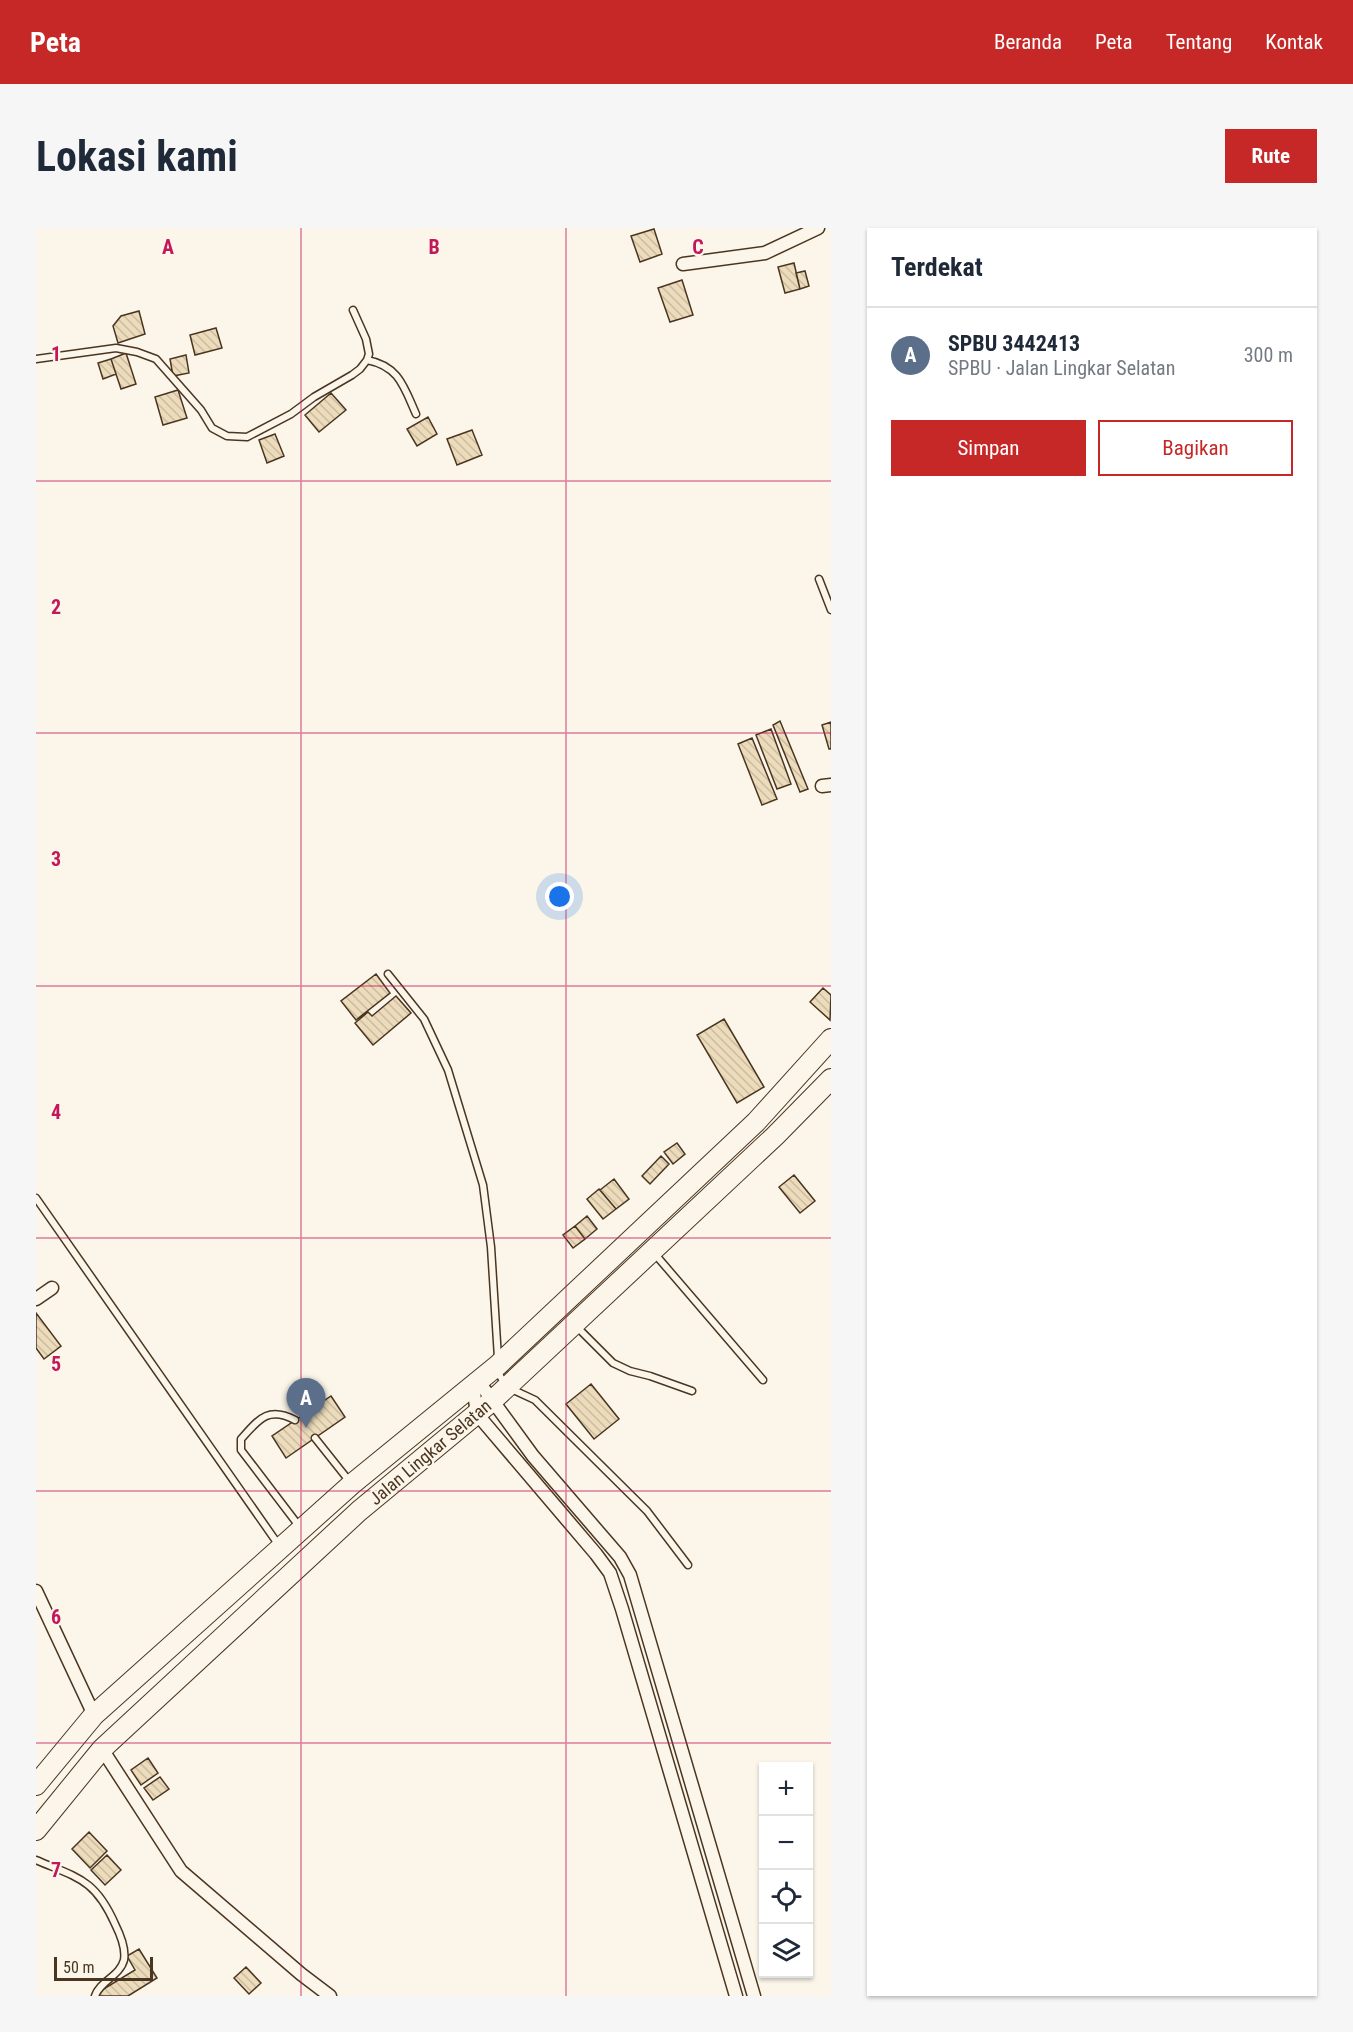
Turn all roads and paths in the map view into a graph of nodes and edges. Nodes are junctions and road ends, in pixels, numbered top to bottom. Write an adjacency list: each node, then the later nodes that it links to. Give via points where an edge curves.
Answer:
1 (818, 228): 2 (street, via 765,252)
2 (683, 264)
3 (353, 310): 5 (lane, via 366,339)
4 (36, 359): 5 (lane, via 116,348 156,359 212,428 227,436 247,437 352,375)
5 (367, 360): 6 (lane, via 379,362 394,372)
6 (416, 414)
7 (819, 579): 8 (lane)
8 (831, 610)
9 (388, 974): 17 (lane, via 424,1019 448,1071 483,1185 492,1247)
10 (831, 1039): 17 (highway, Jalan Lingkar Selatan, via 756,1122)
11 (831, 1079): 13 (highway, Jalan Lingkar Selatan)
12 (36, 1198): 27 (lane)
13 (652, 1251): 16 (highway, Jalan Lingkar Selatan); 18 (lane)
14 (52, 1288): 15 (street)
15 (36, 1299)
16 (574, 1324): 20 (highway, Jalan Lingkar Selatan); 21 (lane, via 613,1363)
17 (498, 1365): 19 (highway, Jalan Lingkar Selatan); 20 (lane)
18 (763, 1380)
19 (476, 1384): 22 (street); 22 (street); 25 (highway, Jalan Lingkar Selatan)
20 (507, 1387): 22 (highway, Jalan Lingkar Selatan); 28 (lane, via 535,1400 592,1455 647,1512)
21 (692, 1391)
22 (485, 1408): 31 (highway, Jalan Lingkar Selatan, via 359,1511); 37 (street, via 610,1573); 38 (street, via 533,1456 620,1557 630,1575)
23 (296, 1420): 26 (lane, via 268,1414 241,1440 241,1450)
24 (315, 1438): 25 (lane)
25 (352, 1484): 26 (highway, Jalan Lingkar Selatan)
26 (301, 1529): 27 (highway, Jalan Lingkar Selatan)
27 (280, 1547): 30 (highway, Jalan Lingkar Selatan)
28 (688, 1565)
29 (36, 1592): 30 (street)
30 (94, 1715): 32 (highway, Jalan Lingkar Selatan)
31 (102, 1749): 33 (highway, Jalan Lingkar Selatan); 36 (street, via 181,1871)
32 (36, 1785)
33 (36, 1830)
34 (36, 1860): 35 (lane, via 70,1872 93,1888 118,1930 124,1961)
35 (95, 1996)
36 (330, 1996)
37 (736, 1996)
38 (754, 1996)

